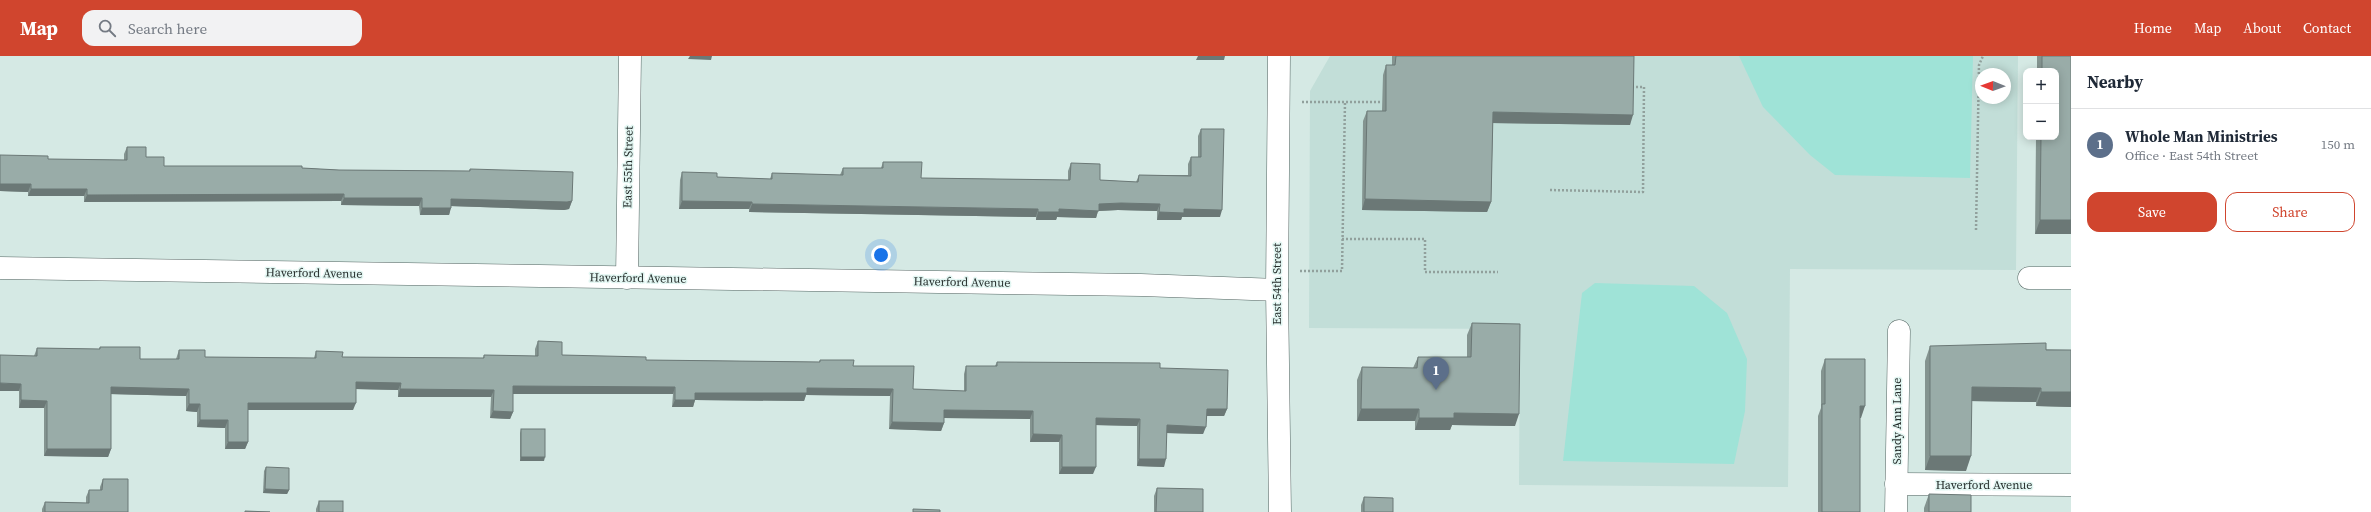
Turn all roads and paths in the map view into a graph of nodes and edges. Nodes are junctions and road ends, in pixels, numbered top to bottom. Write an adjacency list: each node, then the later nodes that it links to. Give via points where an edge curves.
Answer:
1 (630, 56): 14 (street, East 55th Street)
2 (1279, 56): 17 (street, East 54th Street)
3 (1983, 56): 9 (path, via 1979,65)
4 (1630, 87): 8 (path, via 1644,87 1642,192)
5 (1300, 102): 6 (path)
6 (1345, 102): 7 (path); 10 (path)
7 (1382, 102)
8 (1550, 190)
9 (1976, 230)
10 (1342, 239): 12 (path, via 1342,271); 13 (path, via 1425,239 1425,272)
11 (0, 268): 14 (street, Haverford Avenue)
12 (1297, 271)
13 (1498, 272)
14 (627, 278): 17 (street, Haverford Avenue, via 1125,284)
15 (2029, 278): 16 (street)
16 (2071, 278)
17 (1277, 290): 21 (street, East 54th Street)
18 (1899, 331): 19 (street, Sandy Ann Lane)
19 (1896, 484): 20 (street, Haverford Avenue); 22 (street, Sandy Ann Lane)
20 (2071, 485)
21 (1280, 512)
22 (1896, 512)

